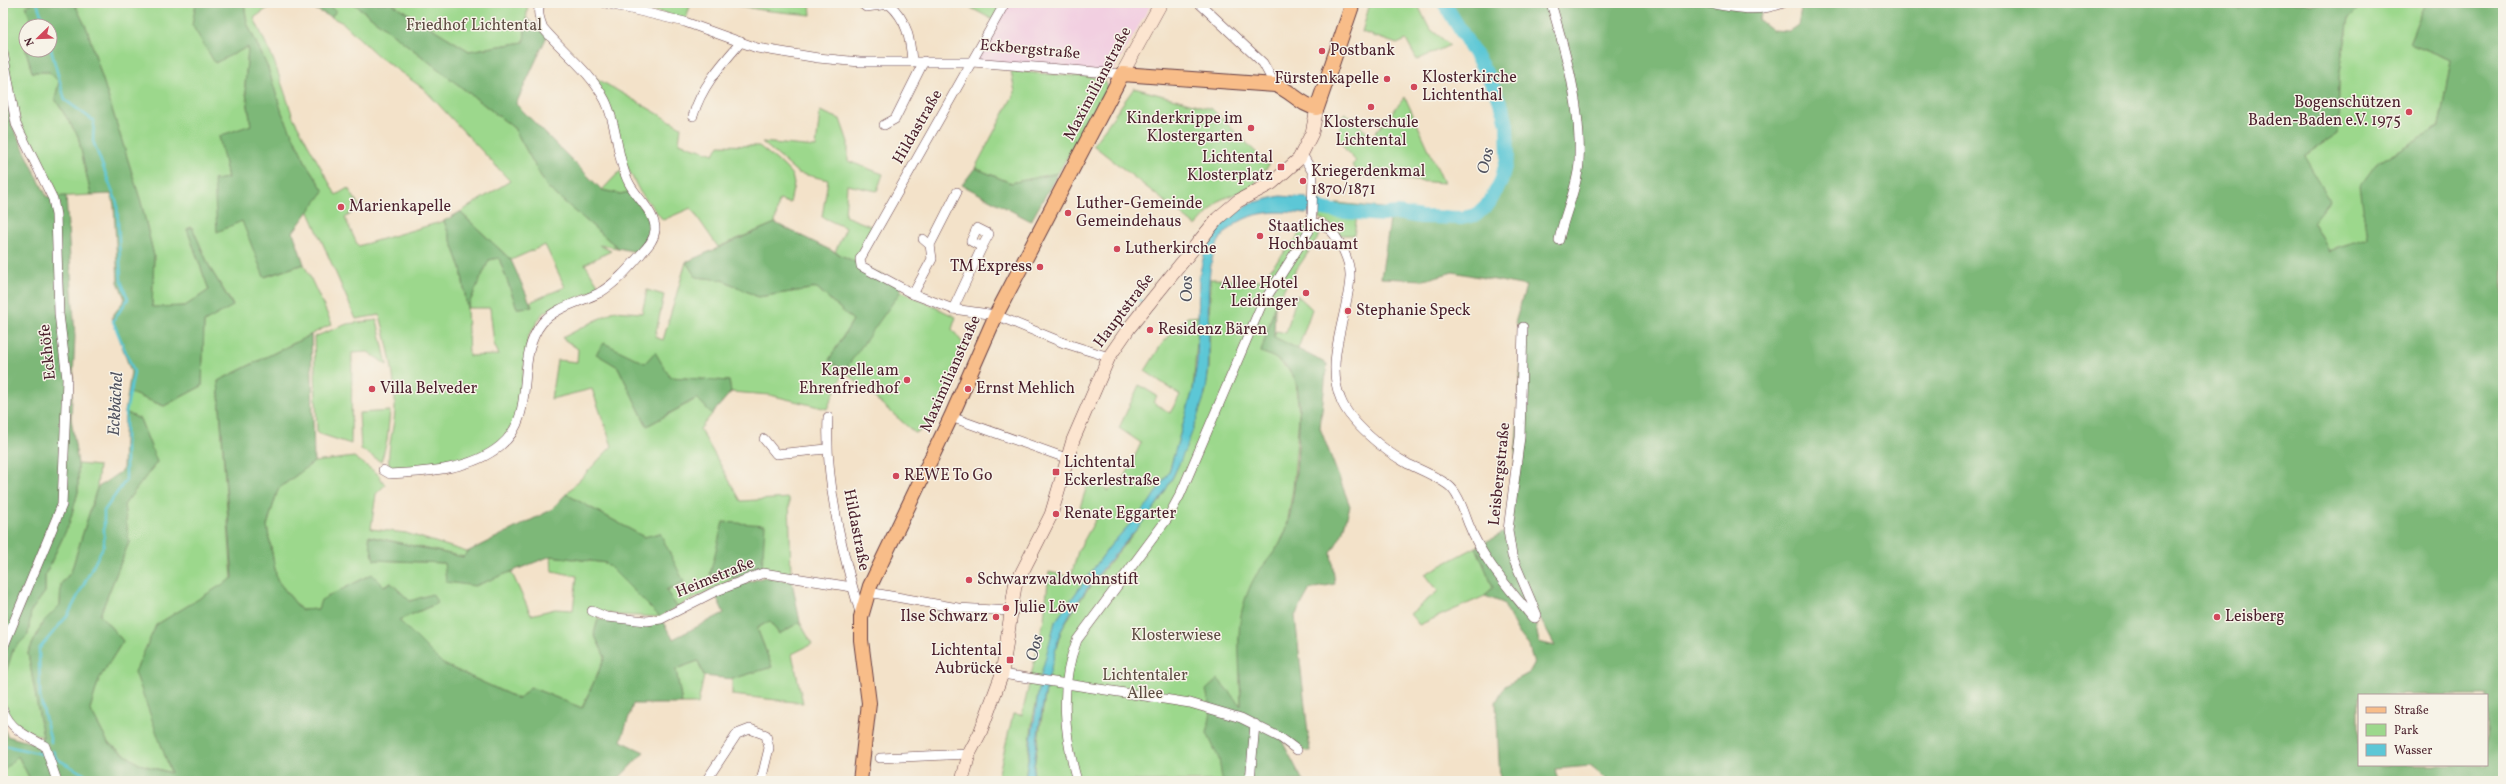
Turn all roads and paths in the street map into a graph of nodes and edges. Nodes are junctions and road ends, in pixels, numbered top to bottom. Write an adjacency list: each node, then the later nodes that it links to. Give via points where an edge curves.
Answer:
1 (541, 3): 38 (street, via 538,6 539,19 543,28 587,73 605,101 629,183 653,219 654,236 650,245 626,273 611,285 551,315 542,323 530,354 519,424 501,446 483,456 436,471 390,474)
2 (605, 3): 11 (street, Eckbergstraße, via 685,22)
3 (861, 3): 13 (street, via 866,7 889,4 899,14 910,35)
4 (1005, 3): 15 (street, Hildastraße)
5 (1161, 3): 16 (main road, Maximilianstraße)
6 (1199, 3): 17 (street, via 1263,63)
7 (1353, 3): 18 (main road, Hauptstraße)
8 (1551, 3): 25 (street, via 1576,104 1579,163 1570,206)
9 (1708, 3): 10 (street, via 1752,10 1770,8)
10 (1783, 3)
11 (741, 42): 13 (street, Eckbergstraße, via 757,48 831,59 860,62); 19 (street, via 707,84)
12 (3, 52): 44 (street, Eckhöfe, via 16,124 53,199 56,215 59,314 67,379 62,505)
13 (912, 61): 14 (street, Eckbergstraße)
14 (924, 61): 15 (street, Eckbergstraße); 20 (street, via 895,119)
15 (972, 62): 16 (street, Eckbergstraße); 28 (street, Hildastraße, via 860,259 861,266)
16 (1122, 74): 17 (main road, Eckbergstraße); 30 (main road, Maximilianstraße)
17 (1276, 85): 18 (main road, via 1288,90 1305,104)
18 (1317, 108): 21 (main road, Hauptstraße, via 1312,133)
19 (693, 116)
20 (884, 125)
21 (1302, 154): 23 (street, via 1312,173); 32 (main road, Hauptstraße, via 1272,183 1238,201 1218,218 1129,328)
22 (957, 192): 26 (street)
23 (1312, 218): 31 (street, Leisbergstraße, via 1328,228 1335,237 1348,265 1350,277 1336,366 1336,384 1341,400 1351,416 1390,452 1450,485 1484,554 1532,617 1536,618 1537,615 1512,556 1508,530 1520,436); 46 (street, via 1306,238 1262,306 1180,495 1077,640)
24 (922, 239): 26 (street)
25 (1558, 240)
26 (930, 245): 28 (street, via 932,259)
27 (982, 247): 29 (street)
28 (913, 294): 29 (street)
29 (953, 309): 30 (street)
30 (999, 317): 32 (street, via 1064,343); 34 (main road, Maximilianstraße)
31 (1523, 327)
32 (1109, 357): 37 (main road, Hauptstraße, via 1091,394)
33 (828, 417): 36 (street, Hildastraße)
34 (951, 417): 37 (street); 40 (main road, Maximilianstraße)
35 (764, 439): 36 (street, via 776,454)
36 (827, 448): 39 (street, Hildastraße, via 834,501)
37 (1066, 458): 41 (main road, Hauptstraße, via 1051,515 1020,573)
38 (383, 470)
39 (852, 587): 42 (street, Heimstraße, via 763,573 714,592 661,618 646,621 606,617); 43 (street, Hildastraße)
40 (868, 592): 41 (street, via 958,608); 43 (main road, Maximilianstraße)
41 (1011, 610): 45 (main road, Hauptstraße)
42 (592, 611)
43 (861, 617): 55 (main road, Maximilianstraße, via 861,640 869,703)
44 (3, 648)
45 (1002, 674): 46 (street); 50 (main road, Hauptstraße, via 980,733)
46 (1065, 685): 48 (street, via 1190,703 1231,714); 57 (street, via 1066,723)
47 (3, 710): 52 (street, via 7,720 19,733 45,746)
48 (1255, 724): 49 (street); 58 (street)
49 (1297, 750)
50 (969, 754): 51 (street); 56 (main road, Hauptstraße)
51 (880, 758)
52 (57, 781)
53 (706, 781): 54 (street, via 737,734 750,729 766,735 769,748)
54 (761, 781)
55 (860, 781)
56 (962, 781)
57 (1077, 781)
58 (1250, 781)

